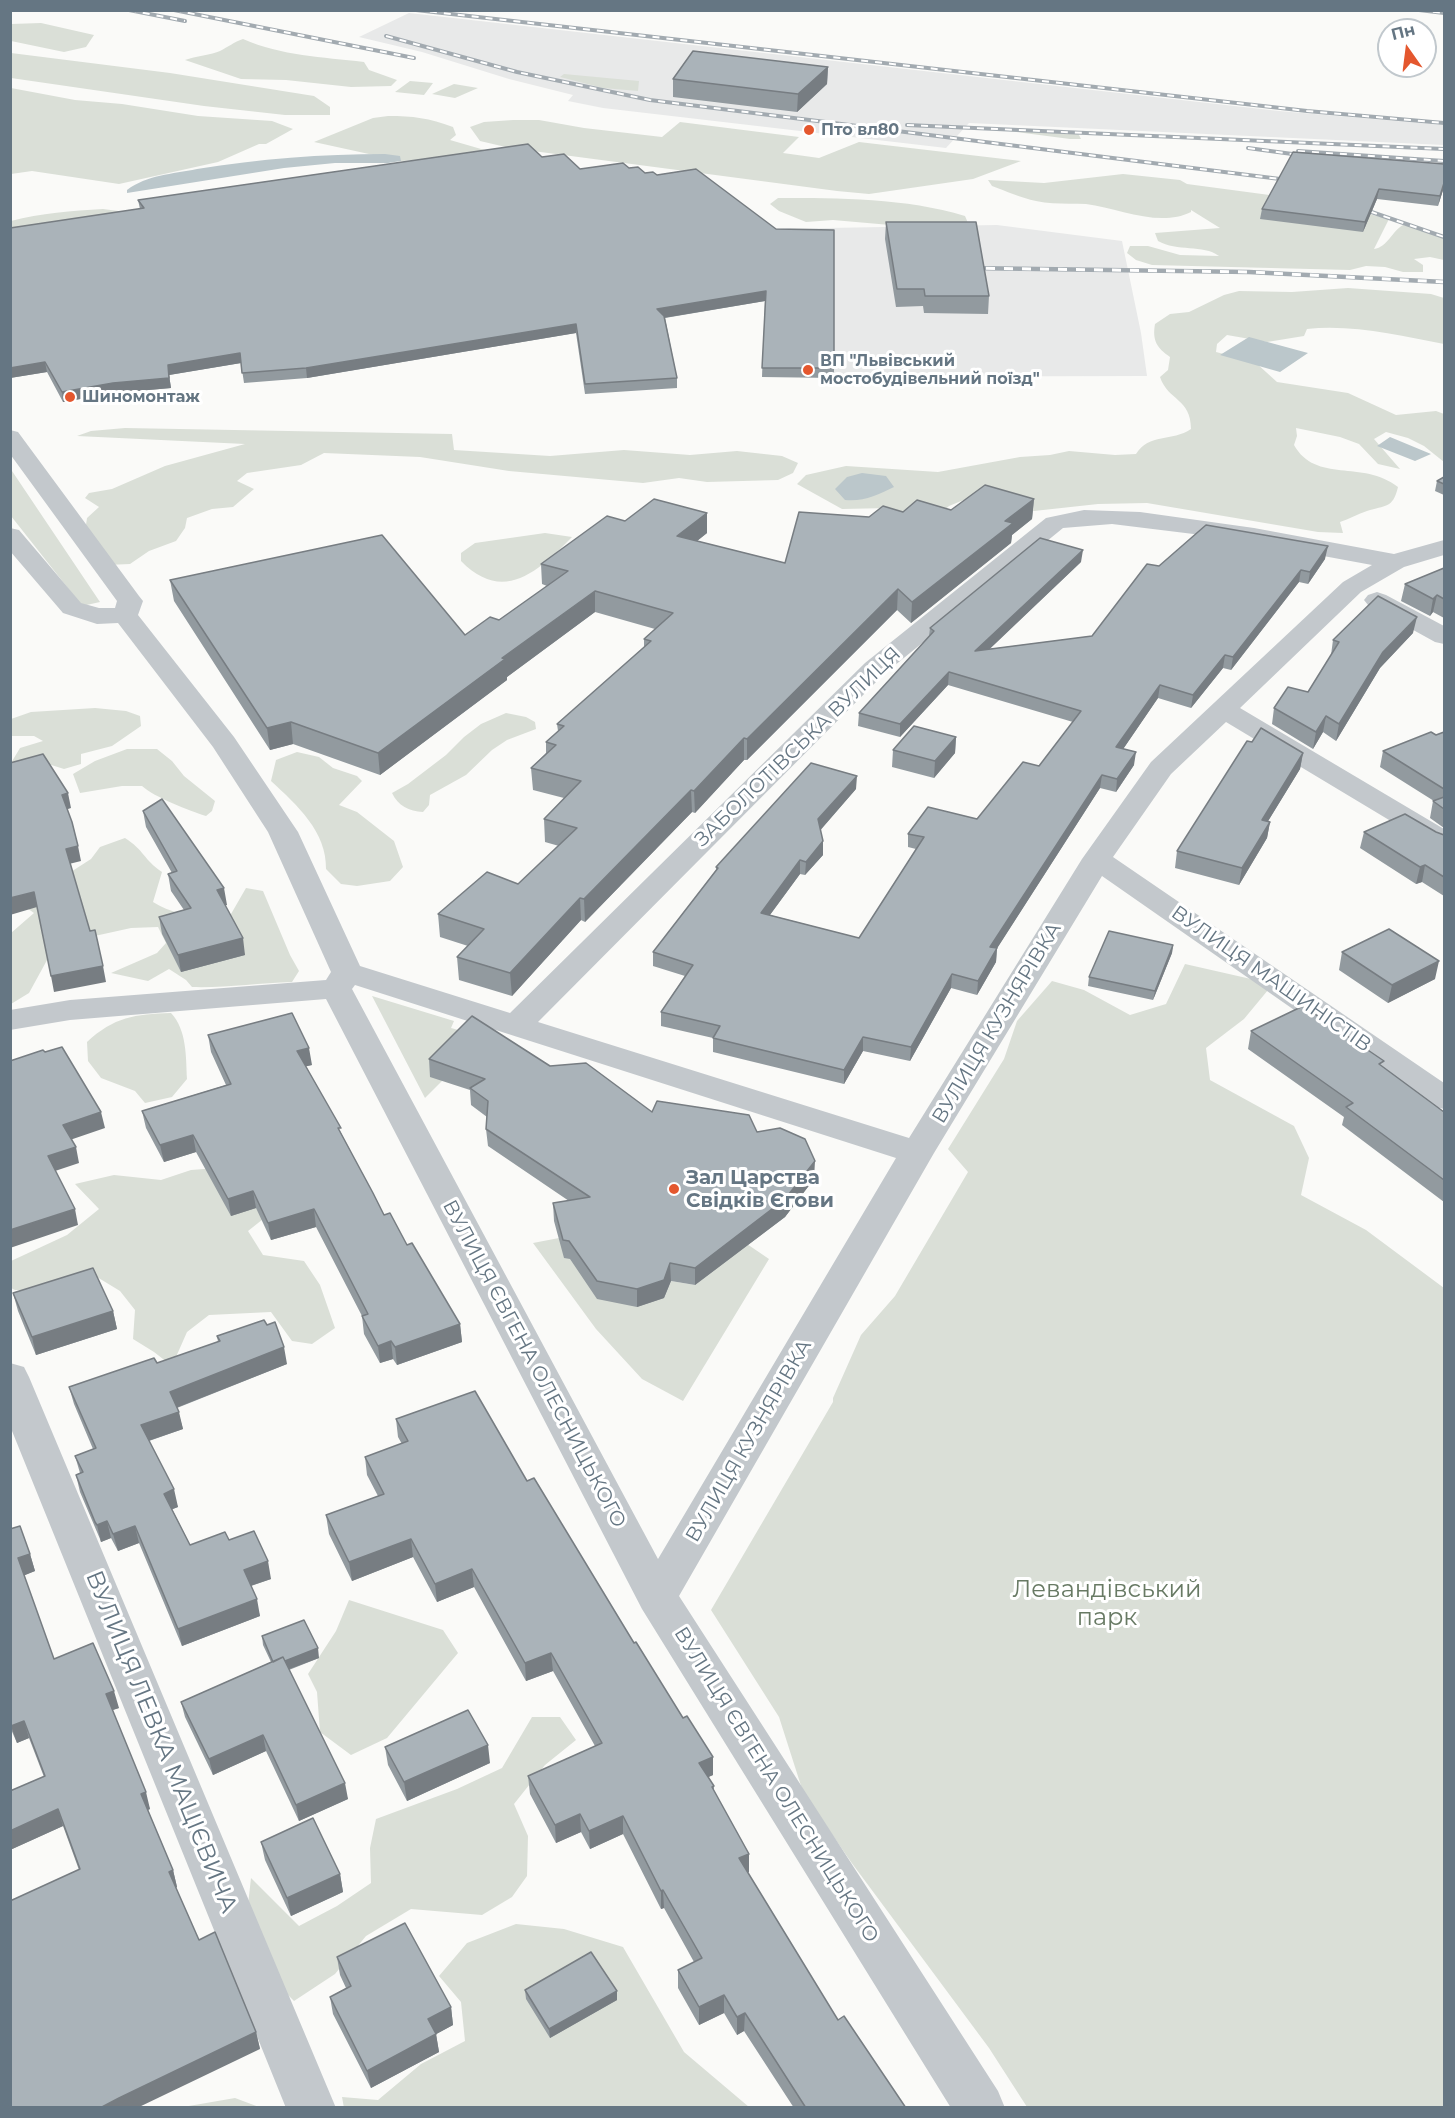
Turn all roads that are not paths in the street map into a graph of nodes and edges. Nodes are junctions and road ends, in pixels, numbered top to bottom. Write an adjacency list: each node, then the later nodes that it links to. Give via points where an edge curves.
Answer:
1 (10, 437): 6 (street, ВУЛИЦЯ ЄВГЕНА ОЛЕСНИЦЬКОГО, via 129,601)
2 (10, 535): 6 (street, via 72,608 97,616)
3 (1444, 547): 4 (street, ВУЛИЦЯ КУЗНЯРІВКА)
4 (1395, 562): 5 (street, ВУЛИЦЯ КУЗНЯРІВКА); 13 (street, ЗАБОЛОТІВСЬКА ВУЛИЦЯ, via 1208,528 1104,516 1055,523 874,669)
5 (1352, 587): 7 (street); 8 (street, ВУЛИЦЯ КУЗНЯРІВКА)
6 (125, 615): 11 (street, ВУЛИЦЯ ЄВГЕНА ОЛЕСНИЦЬКОГО, via 224,743 282,832)
7 (1444, 636)
8 (1222, 708): 9 (street); 10 (street, ВУЛИЦЯ КУЗНЯРІВКА, via 1161,768)
9 (1444, 841)
10 (1097, 859): 14 (street, ВУЛИЦЯ МАШИНІСТІВ); 15 (street, ВУЛИЦЯ КУЗНЯРІВКА)
11 (342, 980): 12 (street); 13 (street); 17 (street, ВУЛИЦЯ ЄВГЕНА ОЛЕСНИЦЬКОГО)
12 (10, 1020)
13 (515, 1027): 15 (street)
14 (1444, 1098)
15 (917, 1153): 17 (street, ВУЛИЦЯ КУЗНЯРІВКА)
16 (10, 1377): 18 (street, ВУЛИЦЯ ЛЕВКА МАЦІЄВИЧА)
17 (657, 1598): 19 (street, ВУЛИЦЯ ЄВГЕНА ОЛЕСНИЦЬКОГО)
18 (311, 2108)
19 (980, 2108)

